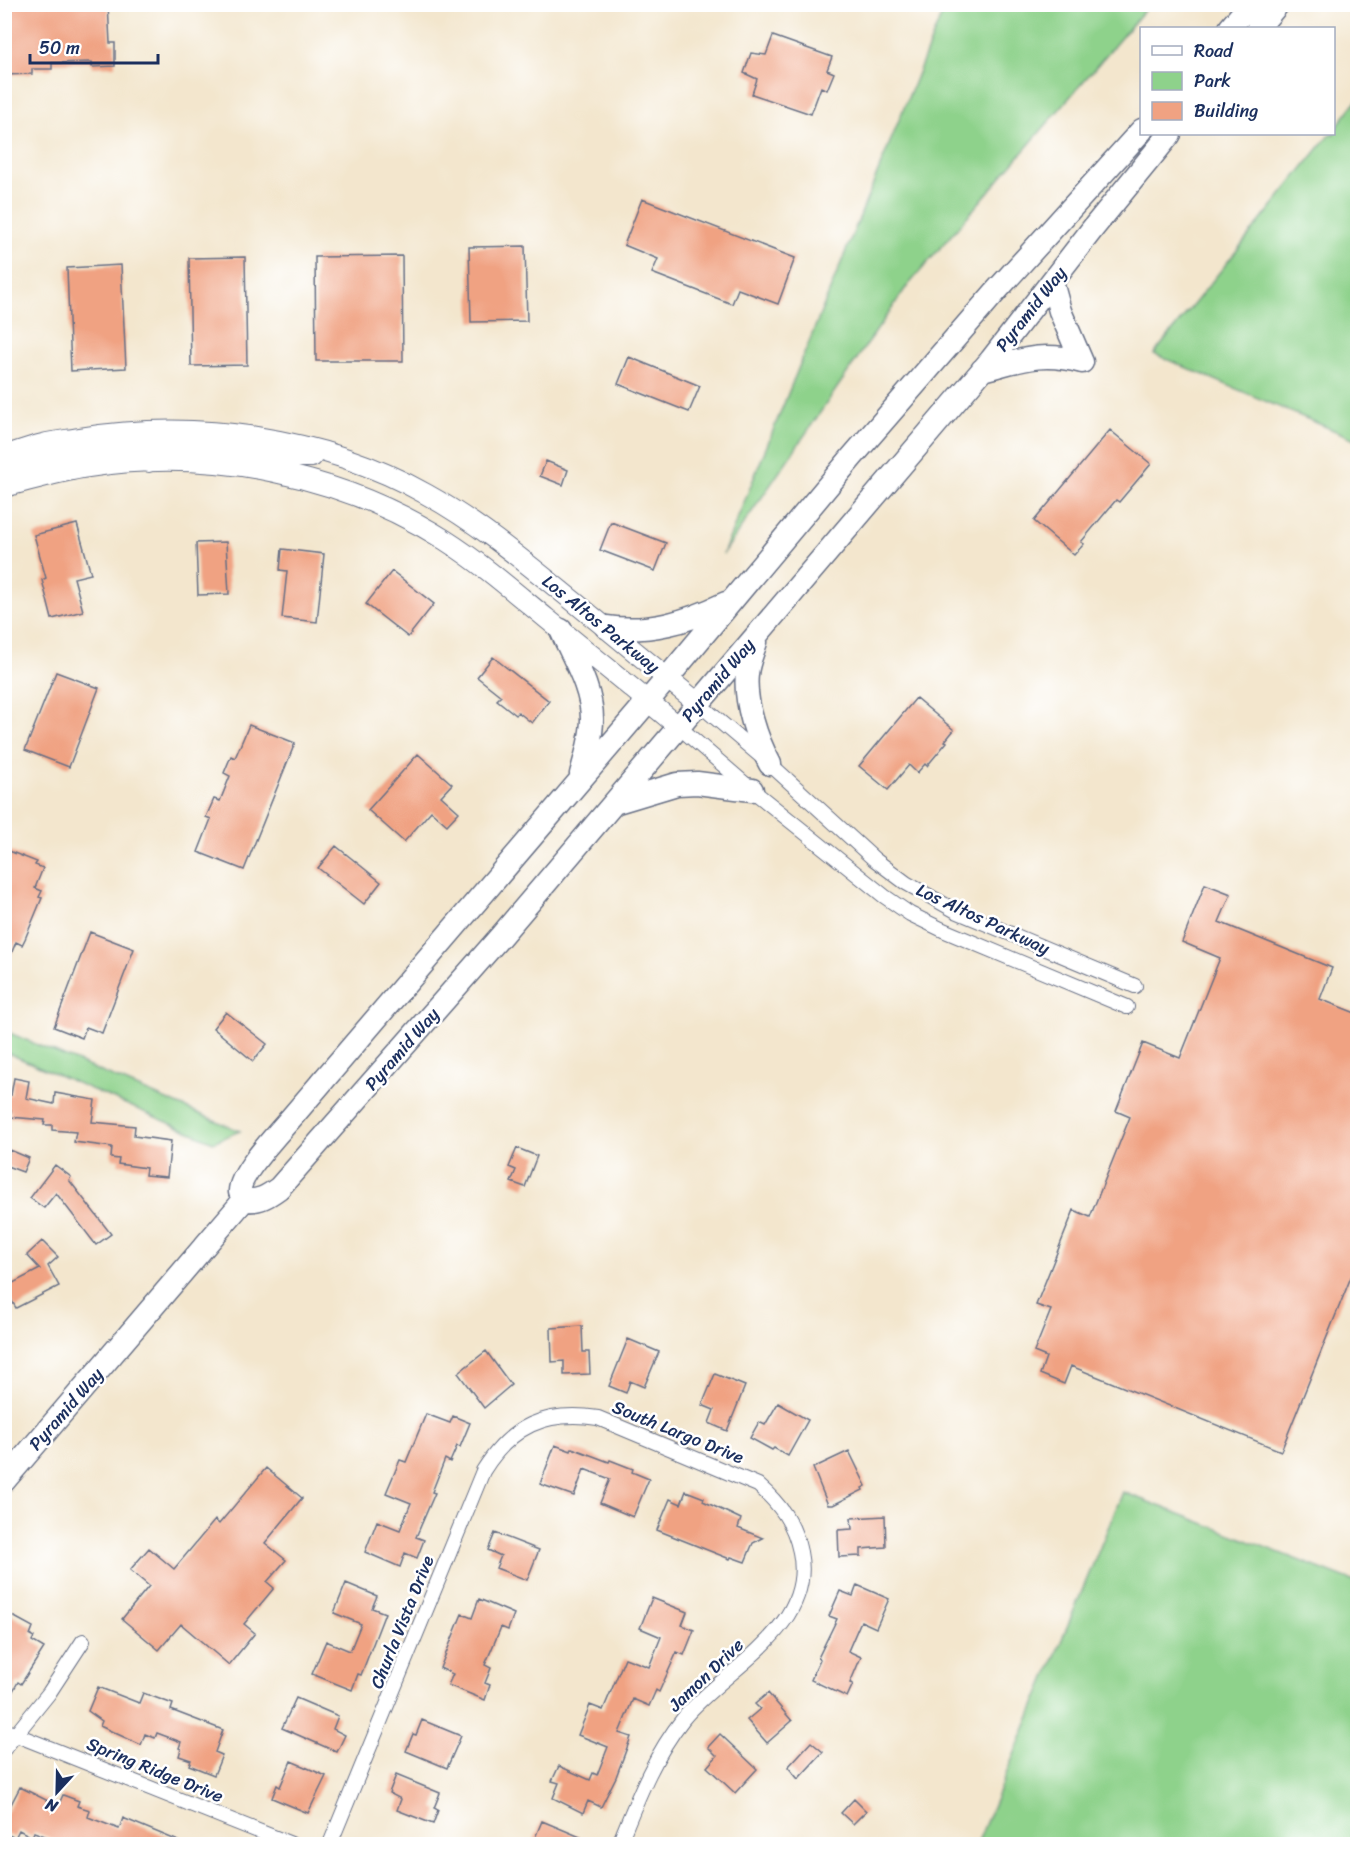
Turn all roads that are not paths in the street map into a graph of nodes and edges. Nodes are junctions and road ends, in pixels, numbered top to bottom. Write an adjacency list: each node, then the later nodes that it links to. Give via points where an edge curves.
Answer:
1 (1251, 4): 3 (main road)
2 (1278, 4): 4 (main road)
3 (1231, 27)
4 (1258, 27)
5 (1140, 132): 15 (main road, Pyramid Way, via 997,290)
6 (1169, 135): 7 (main road, Pyramid Way)
7 (1052, 282): 8 (main road, Pyramid Way); 8 (main road, via 1082,362 1044,356)
8 (982, 370): 17 (main road, Pyramid Way)
9 (168, 430): 10 (main road, Los Altos Parkway, via 266,439); 11 (main road, Los Altos Parkway, via 44,443); 13 (main road, via 142,446 32,464 14,471)
10 (332, 455): 12 (main road, via 303,459 186,444 167,446); 16 (main road, Los Altos Parkway, via 427,494 525,562)
11 (4, 456)
12 (149, 462): 14 (main road, Los Altos Parkway, via 88,467); 18 (main road, Los Altos Parkway, via 212,461 256,467 357,496 444,540)
13 (4, 481)
14 (4, 487)
15 (730, 601): 16 (main road, via 662,627); 19 (main road, Pyramid Way)
16 (606, 627): 19 (main road, Los Altos Parkway)
17 (762, 628): 21 (main road, Pyramid Way); 23 (main road, via 747,673 747,692 760,745)
18 (561, 630): 20 (main road, Los Altos Parkway); 24 (main road, via 587,690 592,719)
19 (668, 678): 20 (main road, Pyramid Way); 21 (main road, Los Altos Parkway)
20 (648, 701): 22 (main road, Los Altos Parkway); 24 (main road, Pyramid Way)
21 (699, 704): 22 (main road, Pyramid Way); 23 (street, Los Altos Parkway)
22 (679, 727): 25 (street, Los Altos Parkway); 26 (main road, Pyramid Way)
23 (770, 764): 27 (street, Los Altos Parkway, via 874,859 930,898)
24 (580, 779): 29 (main road, Pyramid Way, via 250,1167 240,1192)
25 (752, 790): 26 (main road, via 677,784); 28 (street, Los Altos Parkway, via 910,914)
26 (614, 803): 29 (main road, Pyramid Way, via 279,1188 266,1197)
27 (1135, 986)
28 (1127, 1007)
29 (244, 1200): 31 (main road, Pyramid Way)
30 (526, 1427): 32 (street, South Largo Drive, via 556,1416 598,1418 758,1485 786,1514); 37 (street, Churla Vista Drive, via 508,1438 483,1472)
31 (4, 1481)
32 (795, 1532): 38 (street, Jamon Drive, via 801,1580 787,1618 776,1633 684,1718 647,1776)
33 (82, 1641): 34 (street, via 49,1693)
34 (10, 1732): 35 (street); 36 (street, Spring Ridge Drive)
35 (4, 1749)
36 (291, 1845)
37 (330, 1845)
38 (619, 1845)

